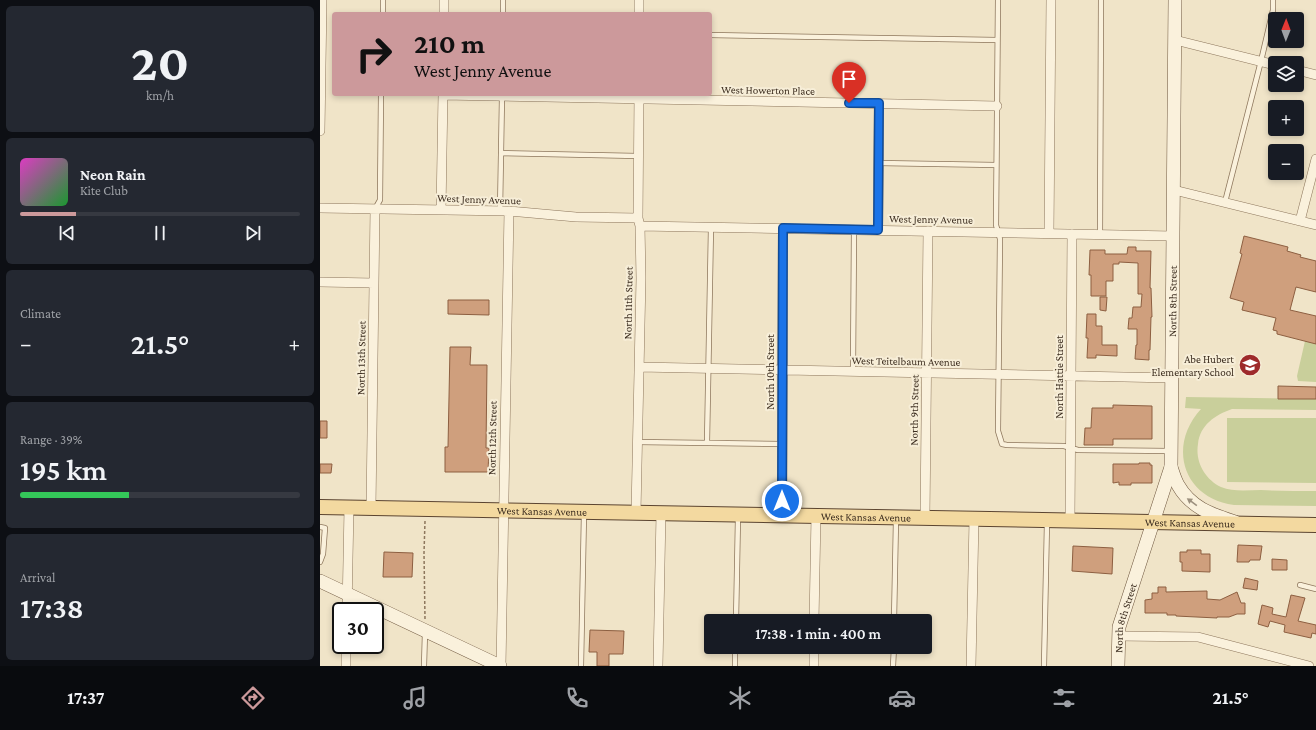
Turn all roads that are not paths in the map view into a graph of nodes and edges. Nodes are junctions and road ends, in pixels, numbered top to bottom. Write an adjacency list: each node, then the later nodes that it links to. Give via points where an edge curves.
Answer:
1 (322, 0): 29 (street)
2 (383, 0): 11 (lane)
3 (444, 0): 12 (street)
4 (503, 0): 13 (lane)
5 (639, 0): 14 (street)
6 (998, 0): 16 (lane)
7 (1051, 0): 50 (street)
8 (1101, 0): 52 (lane)
9 (1175, 0): 17 (street, North 8th Street)
10 (1273, 0): 18 (lane)
11 (383, 12)
12 (444, 12)
13 (503, 12)
14 (639, 12)
15 (712, 35): 16 (lane)
16 (997, 40): 28 (lane)
17 (1174, 40): 18 (street); 35 (street, North 8th Street)
18 (1261, 62): 19 (street); 36 (lane)
19 (1268, 64)
20 (1304, 72): 21 (street)
21 (1316, 75)
22 (381, 96): 38 (lane, via 380,200)
23 (443, 96): 39 (street)
24 (502, 96): 30 (lane)
25 (570, 96): 26 (street, West Howerton Place)
26 (639, 97): 27 (street, West Howerton Place); 31 (street, North 11th Street)
27 (879, 103): 28 (street, West Howerton Place); 33 (street)
28 (997, 106): 34 (lane)
29 (320, 131)
30 (501, 153): 31 (lane); 40 (lane)
31 (638, 156): 42 (street, North 11th Street)
32 (1316, 159): 41 (street)
33 (878, 163): 34 (lane); 47 (street)
34 (996, 165): 49 (lane)
35 (1174, 190): 36 (street); 53 (street, North 8th Street)
36 (1225, 202): 41 (street)
37 (320, 208): 38 (street, West Jenny Avenue)
38 (375, 209): 39 (street, West Jenny Avenue); 55 (street, North 13th Street)
39 (441, 210): 40 (street, West Jenny Avenue)
40 (504, 211): 42 (street, West Jenny Avenue); 73 (street, North 12th Street)
41 (1300, 221): 43 (street)
42 (639, 222): 44 (street, West Jenny Avenue); 56 (street, North 11th Street)
43 (1316, 225)
44 (711, 227): 45 (street, West Jenny Avenue); 57 (lane)
45 (783, 228): 46 (street, West Jenny Avenue); 58 (street, North 10th Street)
46 (854, 230): 47 (street, West Jenny Avenue); 59 (lane)
47 (878, 230): 48 (street, West Jenny Avenue)
48 (928, 231): 49 (street, West Jenny Avenue); 60 (street, North 9th Street)
49 (998, 233): 50 (street, West Jenny Avenue); 61 (lane)
50 (1049, 234): 51 (street, West Jenny Avenue)
51 (1072, 234): 52 (street, West Jenny Avenue); 62 (street, North Hattie Street)
52 (1100, 234): 53 (street, West Jenny Avenue)
53 (1173, 236): 63 (street, North 8th Street)
54 (320, 282): 55 (street)
55 (374, 283): 72 (street, North 13th Street)
56 (639, 368): 57 (street, West Teitelbaum Avenue); 64 (street, North 11th Street)
57 (708, 369): 58 (street, West Teitelbaum Avenue); 65 (lane)
58 (782, 370): 59 (street, West Teitelbaum Avenue); 66 (street, North 10th Street)
59 (853, 372): 60 (street, West Teitelbaum Avenue)
60 (927, 373): 61 (street, West Teitelbaum Avenue); 81 (street, North 9th Street)
61 (999, 374): 62 (street, West Teitelbaum Avenue); 67 (lane, via 998,431 1002,444)
62 (1071, 376): 63 (street, West Teitelbaum Avenue); 67 (street, North Hattie Street)
63 (1172, 378): 68 (street, North 8th Street)
64 (637, 442): 65 (lane); 75 (street, North 11th Street)
65 (707, 443): 66 (lane)
66 (782, 444): 78 (street, North 10th Street)
67 (1071, 448): 68 (lane); 84 (street, North Hattie Street)
68 (1172, 451): 69 (street, North 8th Street)
69 (1171, 467): 85 (street, North 8th Street); 86 (street, one-way to 69, via 1206,512 1187,499 1177,484)
70 (320, 507): 71 (main road, West Kansas Avenue)
71 (349, 508): 72 (main road, West Kansas Avenue); 93 (street)
72 (371, 508): 73 (main road, West Kansas Avenue)
73 (503, 510): 74 (main road, West Kansas Avenue); 106 (street, North 12th Street)
74 (584, 512): 75 (main road, West Kansas Avenue); 107 (lane)
75 (636, 512): 76 (main road, West Kansas Avenue)
76 (661, 513): 77 (main road, West Kansas Avenue); 108 (street)
77 (738, 515): 78 (main road, West Kansas Avenue); 95 (lane)
78 (782, 515): 79 (main road, West Kansas Avenue)
79 (816, 516): 80 (main road, West Kansas Avenue); 96 (street)
80 (896, 517): 81 (main road, West Kansas Avenue); 97 (lane)
81 (925, 517): 82 (main road, West Kansas Avenue)
82 (974, 519): 83 (main road, West Kansas Avenue); 112 (street)
83 (1047, 520): 84 (main road, West Kansas Avenue); 113 (lane)
84 (1070, 521): 85 (main road, West Kansas Avenue)
85 (1154, 522): 86 (main road, West Kansas Avenue); 99 (street, North 8th Street, via 1119,627)
86 (1240, 524): 87 (main road, West Kansas Avenue)
87 (1316, 525)
88 (320, 528): 89 (lane, via 325,528)
89 (320, 562)
90 (320, 581): 93 (street)
91 (1300, 585): 92 (lane)
92 (1316, 589)
93 (348, 594): 94 (street); 98 (street)
94 (348, 602)
95 (736, 614)
96 (814, 614)
97 (894, 614)
98 (425, 631): 105 (lane); 106 (street)
99 (1119, 636): 114 (street, North 8th Street); 115 (street, via 1198,637)
100 (346, 654): 104 (street)
101 (735, 654): 109 (lane)
102 (814, 654): 110 (street)
103 (894, 654): 111 (lane)
104 (346, 666)
105 (424, 666)
106 (500, 666)
107 (581, 666)
108 (658, 666)
109 (735, 666)
110 (814, 666)
111 (893, 666)
112 (971, 666)
113 (1044, 666)
114 (1118, 666)
115 (1309, 666)

